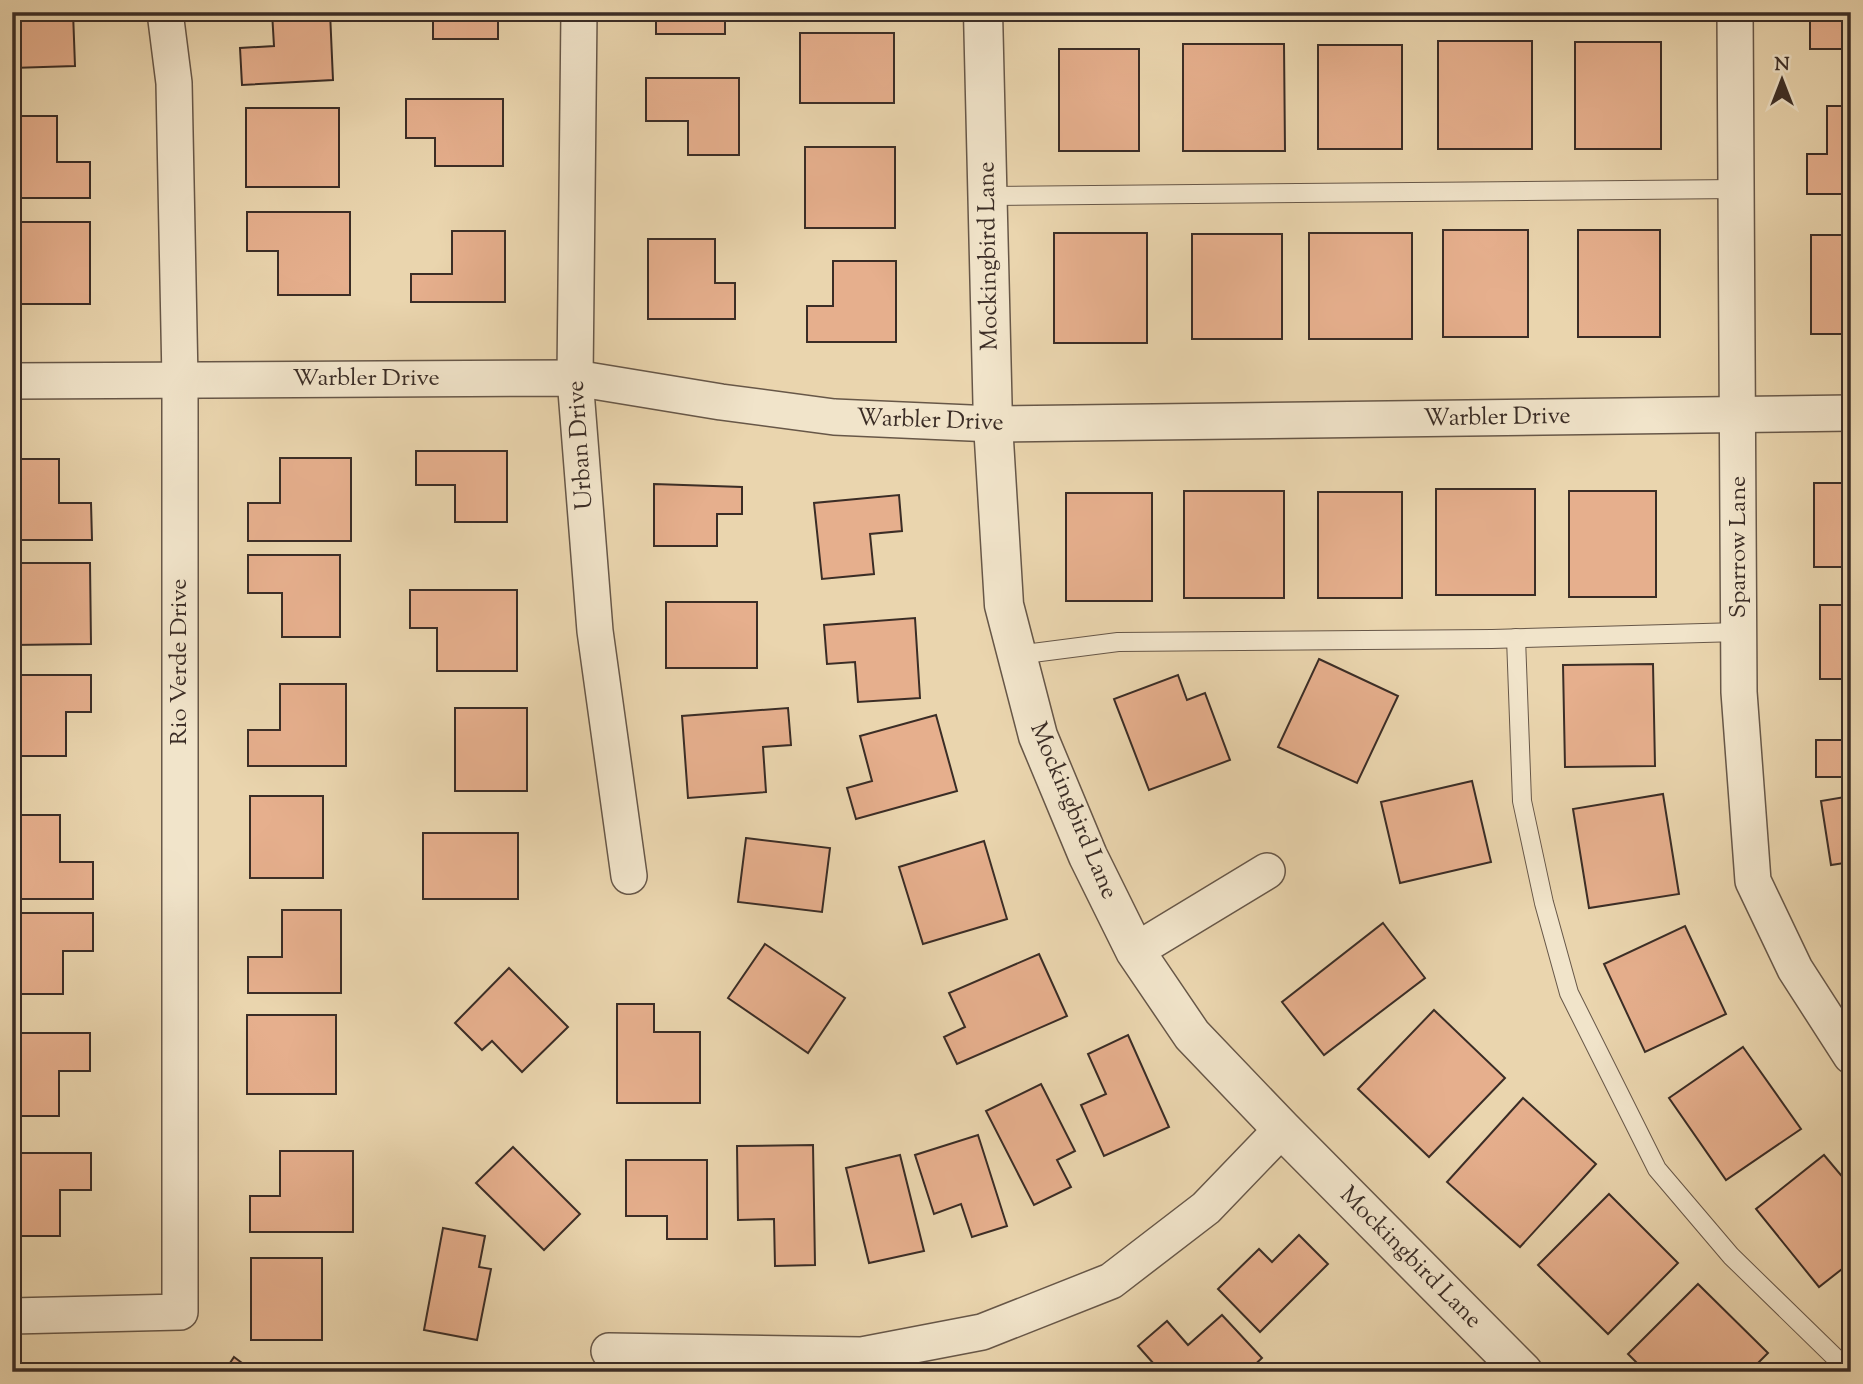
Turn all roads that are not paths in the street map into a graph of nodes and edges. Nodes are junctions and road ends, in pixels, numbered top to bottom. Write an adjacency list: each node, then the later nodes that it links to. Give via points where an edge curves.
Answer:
1 (165, 12): 8 (street, Rio Verde Drive, via 174,83)
2 (579, 12): 7 (street, Urban Drive)
3 (983, 12): 6 (street, Mockingbird Lane)
4 (1735, 12): 5 (street, Sparrow Lane)
5 (1737, 189): 6 (lane); 11 (street, Sparrow Lane)
6 (988, 196): 12 (street, Mockingbird Lane)
7 (575, 378): 8 (street, Warbler Drive); 12 (street, Warbler Drive, via 834,417); 17 (street, Urban Drive, via 595,631)
8 (180, 380): 9 (street, Warbler Drive); 21 (street, Rio Verde Drive, via 180,1312)
9 (12, 381)
10 (1851, 413): 11 (street, Warbler Drive)
11 (1738, 414): 12 (street, Warbler Drive); 13 (street, Sparrow Lane)
12 (993, 424): 15 (street, Mockingbird Lane, via 1004,605)
13 (1740, 632): 14 (lane); 19 (street, Sparrow Lane, via 1753,881 1795,969)
14 (1516, 638): 15 (lane, via 1118,642); 24 (lane, via 1522,801 1569,993 1657,1169 1731,1256)
15 (1017, 655): 18 (street, Mockingbird Lane, via 1038,736 1087,856)
16 (1266, 871): 18 (street)
17 (629, 876)
18 (1135, 951): 20 (street, Mockingbird Lane, via 1192,1035)
19 (1851, 1056)
20 (1282, 1129): 22 (street, via 1206,1208 1111,1281 982,1332 862,1354); 23 (street, Mockingbird Lane)
21 (12, 1316)
22 (609, 1351)
23 (1523, 1372)
24 (1850, 1372)

